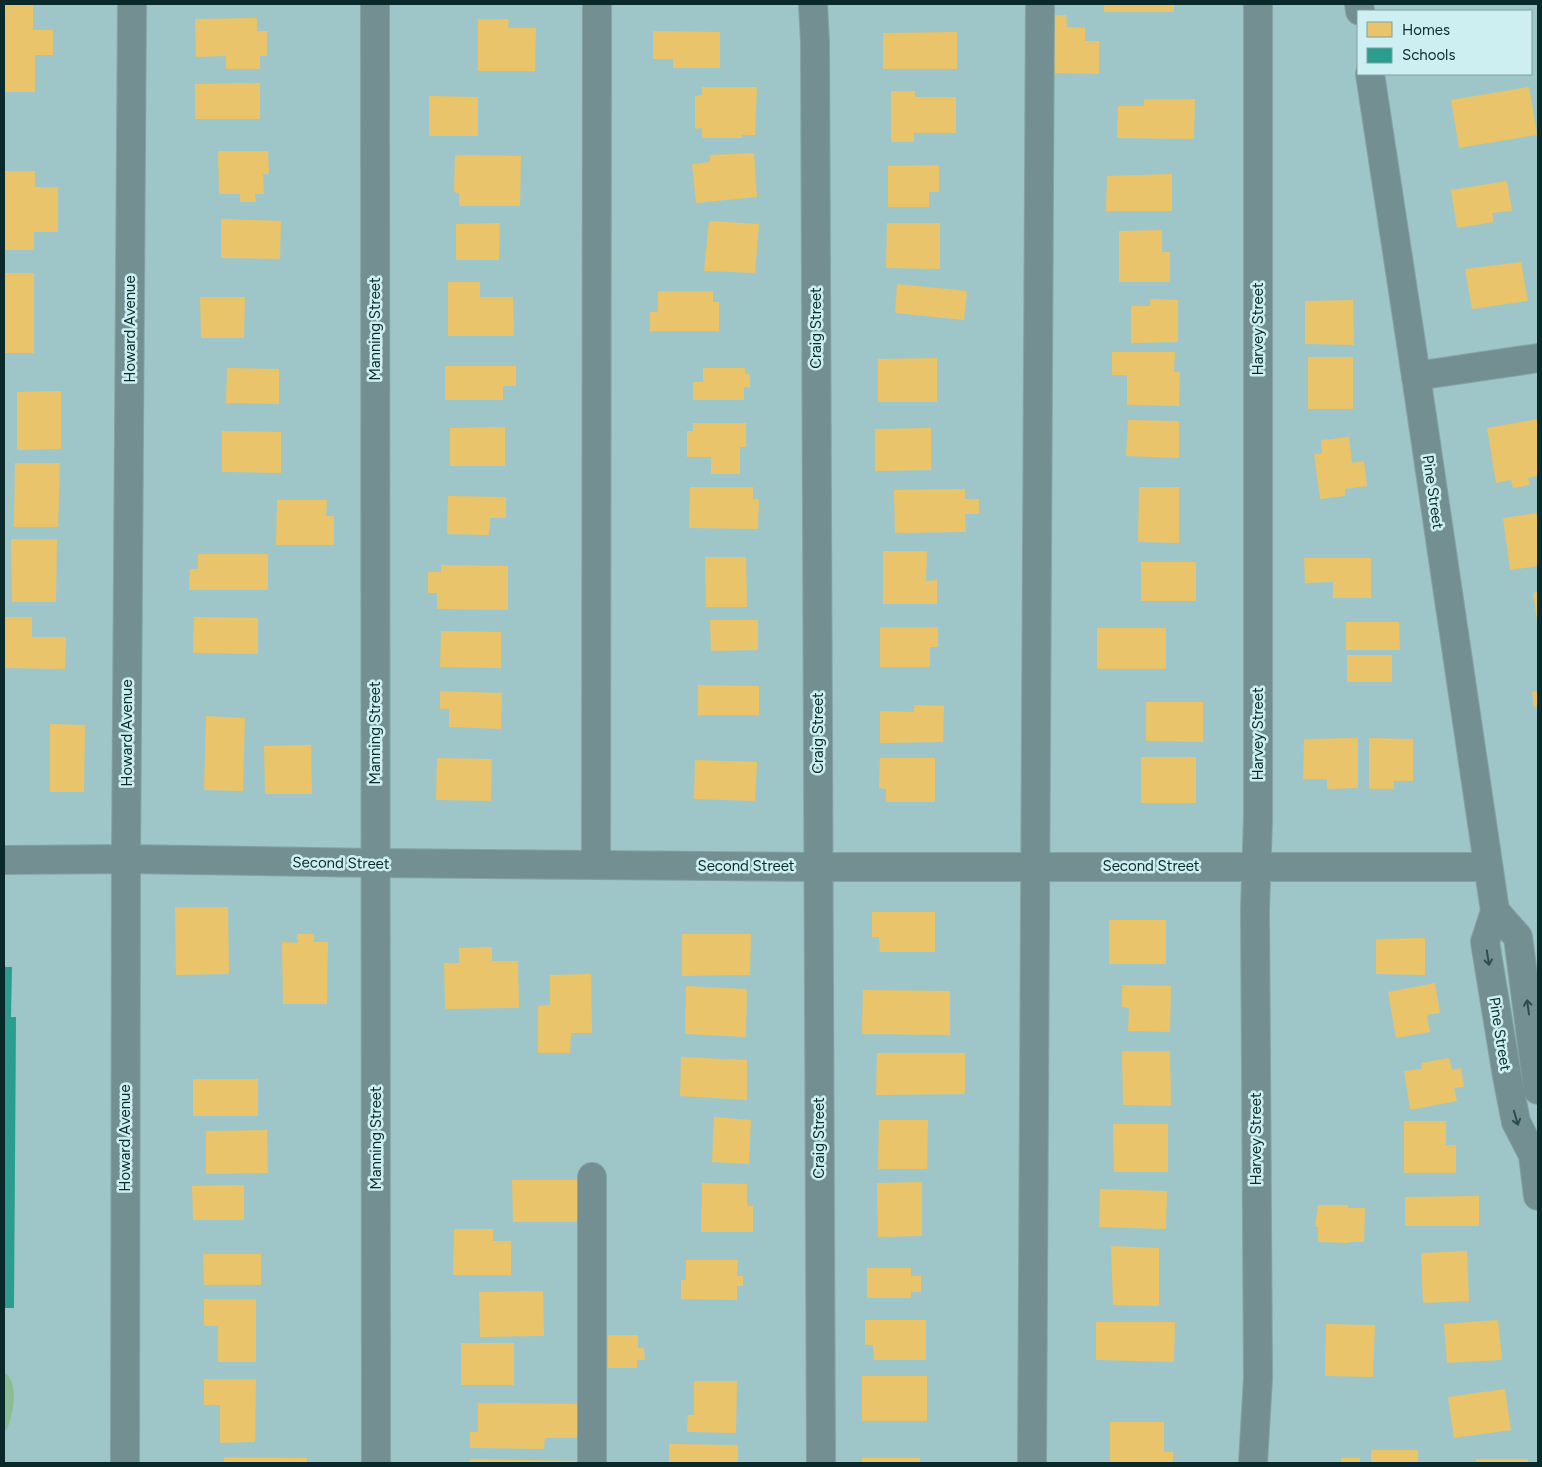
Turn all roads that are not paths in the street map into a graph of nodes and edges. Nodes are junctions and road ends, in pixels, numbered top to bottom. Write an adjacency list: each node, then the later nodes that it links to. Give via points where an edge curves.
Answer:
1 (132, 4): 10 (street, Howard Avenue)
2 (375, 4): 12 (street, Manning Street)
3 (597, 4): 13 (street)
4 (813, 4): 14 (street, Craig Street)
5 (1040, 4): 15 (street)
6 (1258, 4): 16 (street, Harvey Street)
7 (1370, 75): 9 (street, Pine Street)
8 (1538, 358): 9 (street)
9 (1416, 376): 17 (street, Pine Street)
10 (126, 859): 11 (street, Second Street); 12 (street, Second Street); 24 (street, Howard Avenue)
11 (4, 860)
12 (376, 863): 13 (street, Second Street); 25 (street, Manning Street)
13 (596, 865): 14 (street, Second Street)
14 (818, 866): 15 (street, Second Street); 27 (street, Craig Street)
15 (1034, 866): 16 (street, Second Street); 28 (street)
16 (1256, 866): 17 (street, Second Street); 29 (street, Harvey Street, via 1258,1378)
17 (1488, 867): 18 (street, Pine Street)
18 (1495, 911): 19 (street, Pine Street, one-way to 19, via 1486,942); 20 (street, Pine Street, one-way to 18, via 1518,937)
19 (1507, 1076): 20 (street); 21 (street, Pine Street, one-way to 21, via 1516,1122)
20 (1538, 1078)
21 (1535, 1143): 23 (street, Pine Street)
22 (592, 1177): 26 (street)
23 (1538, 1196)
24 (125, 1463)
25 (376, 1463)
26 (592, 1463)
27 (821, 1463)
28 (1032, 1463)
29 (1253, 1463)

